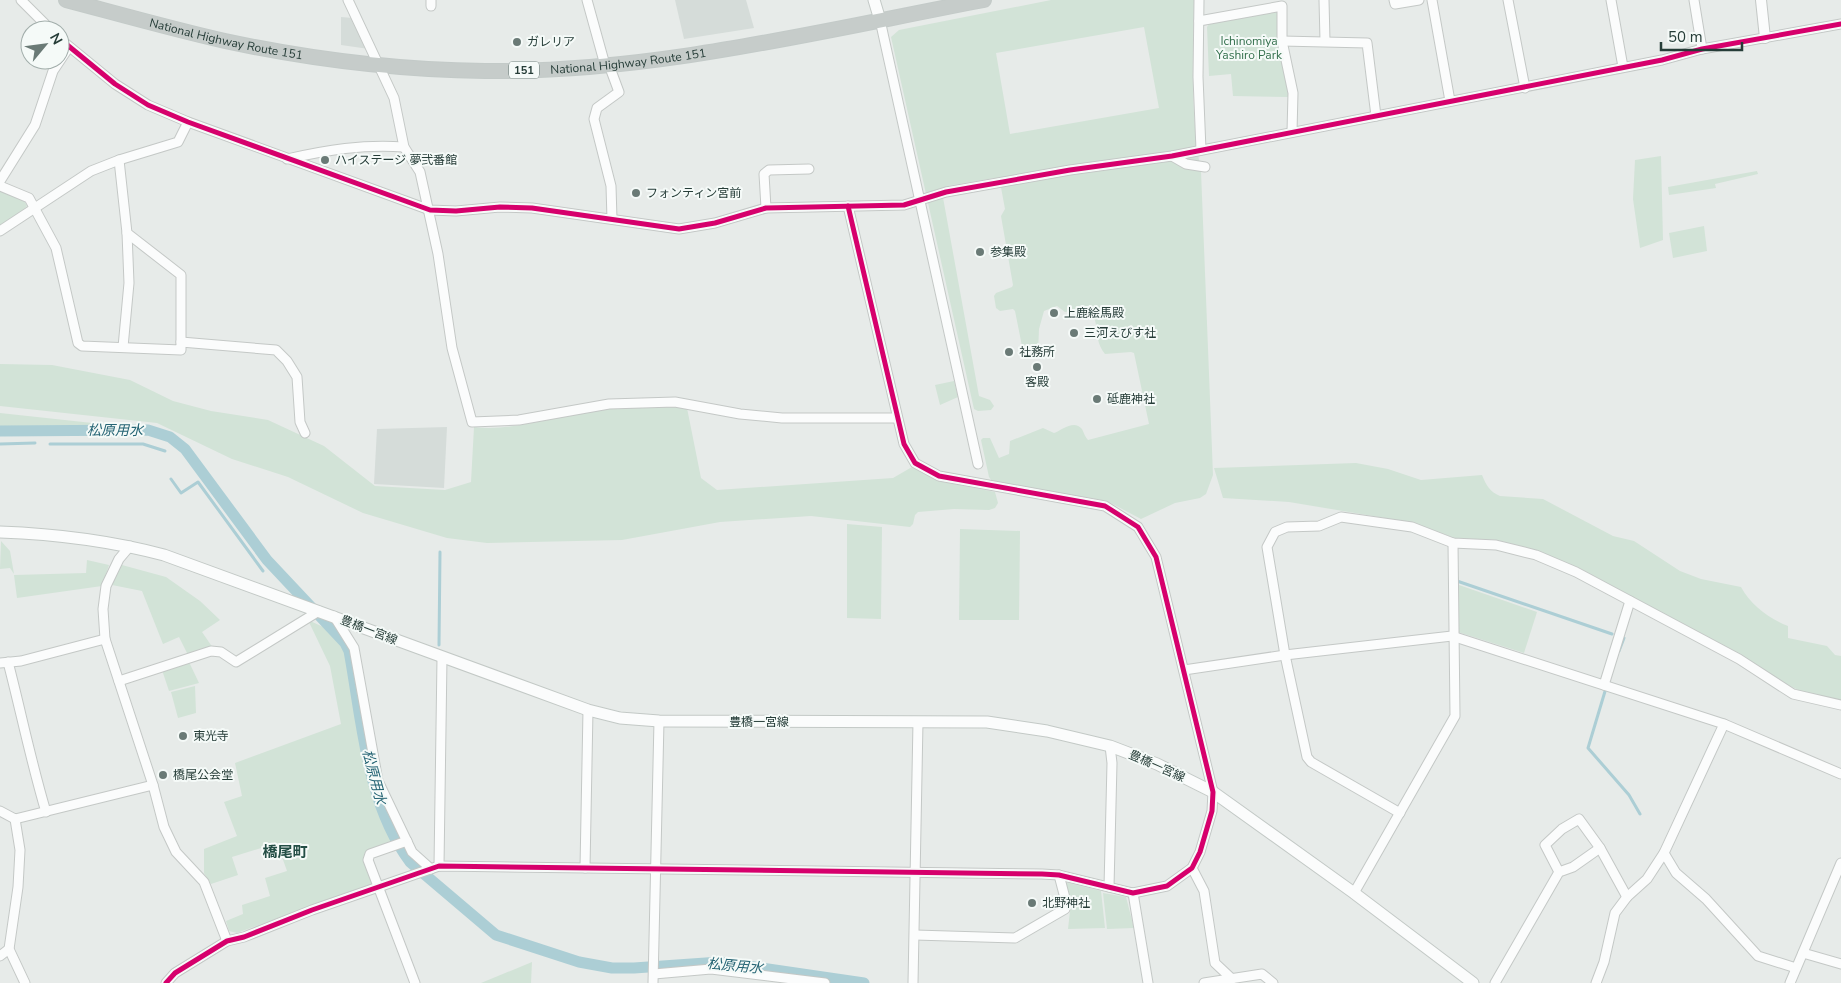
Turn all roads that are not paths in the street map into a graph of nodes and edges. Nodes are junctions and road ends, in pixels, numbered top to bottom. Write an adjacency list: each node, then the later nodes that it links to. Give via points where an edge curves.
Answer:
1 (21, 0): 16 (street)
2 (66, 0): 25 (highway, National Highway Route 151 / 151, via 225,41)
3 (348, 0): 25 (street)
4 (587, 0): 26 (street)
5 (874, 0): 17 (main road)
6 (984, 0): 17 (highway, National Highway Route 151 / 151)
7 (1199, 0): 18 (street)
8 (1324, 0): 22 (street)
9 (1394, 0): 10 (street, via 1395,4)
10 (1419, 0)
11 (1432, 0): 30 (street)
12 (1508, 0): 29 (street)
13 (1611, 0): 27 (street)
14 (1694, 0): 24 (street)
15 (1760, 0): 20 (street)
16 (41, 20)
17 (880, 20): 26 (highway, National Highway Route 151 / 151); 43 (street)
18 (1199, 21): 21 (street, via 1282,6); 35 (street)
19 (1841, 24): 20 (street)
20 (1765, 38): 24 (street)
21 (1282, 41): 22 (street); 33 (street, via 1293,93)
22 (1325, 41): 31 (street, via 1367,43)
23 (70, 48): 32 (street, via 148,105)
24 (1702, 49): 27 (street)
25 (379, 64): 26 (highway, National Highway Route 151 / 151, via 486,71); 34 (street, via 394,98)
26 (607, 65): 48 (street, via 619,92 597,108 594,119 611,186)
27 (1623, 67): 29 (street)
28 (54, 70): 41 (street, via 35,125)
29 (1525, 88): 30 (street)
30 (1450, 101): 31 (street)
31 (1376, 116): 33 (street)
32 (188, 122): 37 (street); 38 (street, via 178,142)
33 (1292, 132): 35 (street)
34 (404, 147): 37 (street, via 334,148); 47 (street, via 420,172)
35 (1201, 150): 36 (street)
36 (1172, 156): 39 (street, via 1186,164); 43 (street, via 1011,180)
37 (287, 159): 47 (street)
38 (120, 160): 44 (street, via 91,171); 50 (street)
39 (1205, 167)
40 (809, 169): 46 (street, via 769,170 764,174)
41 (0, 181)
42 (0, 186): 44 (street, via 29,198)
43 (919, 200): 45 (street, via 904,205); 55 (street)
44 (34, 206): 49 (street); 52 (street, via 56,248 78,343 82,346)
45 (848, 206): 46 (street); 53 (street)
46 (766, 208): 48 (street, via 715,223 679,229)
47 (430, 210): 48 (street, via 532,208); 53 (street, via 452,348 472,422 518,420 609,404 675,402 782,418)
48 (612, 219)
49 (0, 230)
50 (127, 233): 51 (street, via 181,275); 52 (street, via 129,283)
51 (181, 342): 52 (street, via 181,350); 54 (street, via 276,350 288,361 297,377 300,422)
52 (123, 347)
53 (897, 418): 67 (street, via 908,453 925,470 939,476 1005,489 1094,502 1115,510 1138,527 1156,557)
54 (305, 433)
55 (978, 464)
56 (0, 532): 58 (main road, 豊橋一宮線, via 44,534)
57 (1453, 543): 59 (street, via 1496,545 1536,555); 62 (street); 64 (street, via 1412,527 1341,517 1319,526 1287,527 1275,532 1267,547)
58 (130, 546): 60 (main road, 豊橋一宮線, via 219,573); 63 (street, via 118,559 106,586 103,609)
59 (1630, 601): 69 (street); 70 (street, via 1739,659 1793,694)
60 (319, 610): 61 (main road, 豊橋一宮線); 68 (street, via 236,662 221,652 211,651)
61 (334, 616): 65 (main road, 豊橋一宮線); 83 (street, via 354,648 378,781)
62 (1452, 636): 64 (street); 69 (street); 81 (street, via 1455,716)
63 (105, 639): 66 (street); 68 (street)
64 (1285, 654): 67 (street); 81 (street, via 1306,757)
65 (442, 658): 71 (main road, 豊橋一宮線); 87 (street)
66 (4, 662): 80 (street, via 21,711 29,754)
67 (1184, 670): 78 (street)
68 (119, 681): 77 (street)
69 (1604, 685): 74 (street)
70 (1841, 705)
71 (588, 710): 72 (main road, 豊橋一宮線, via 620,718); 88 (street)
72 (658, 721): 73 (main road, 豊橋一宮線); 90 (street)
73 (918, 722): 75 (main road, 豊橋一宮線, via 987,722 1023,726); 91 (street)
74 (1724, 724): 76 (street); 85 (street)
75 (1110, 746): 78 (main road, 豊橋一宮線, via 1157,764); 94 (street)
76 (1841, 774)
77 (152, 785): 80 (street); 100 (street, via 164,827 176,852 204,882)
78 (1213, 792): 89 (street, via 1212,812); 96 (main road, 豊橋一宮線)
79 (0, 810): 82 (street)
80 (46, 812): 82 (street)
81 (1400, 813): 96 (street)
82 (15, 819): 101 (street, via 20,850)
83 (407, 841): 87 (street, via 412,852); 95 (street, via 370,854 370,866)
84 (1600, 848): 92 (street, via 1573,868); 92 (street, via 1578,819 1545,845); 98 (street)
85 (1664, 853): 98 (street, via 1647,879); 105 (street, via 1676,873 1706,899 1758,956)
86 (1841, 863): 102 (street)
87 (435, 868): 88 (street); 95 (street)
88 (585, 868): 90 (street)
89 (1192, 868): 97 (street, via 1167,886); 107 (street, via 1204,891 1215,963)
90 (655, 869): 91 (street); 106 (street)
91 (915, 872): 93 (street); 99 (street)
92 (1559, 872): 117 (street)
93 (1059, 876): 94 (street); 99 (street, via 1065,908 1016,938)
94 (1109, 886): 97 (street)
95 (378, 887): 100 (street); 110 (street)
96 (1354, 893): 116 (main road, 豊橋一宮線)
97 (1133, 894): 113 (street)
98 (1628, 897): 118 (street, via 1615,913)
99 (915, 935): 112 (street)
100 (227, 941): 109 (street, via 175,973)
101 (9, 949): 103 (street); 108 (street)
102 (1803, 953): 104 (street); 105 (street)
103 (0, 956)
104 (1841, 964)
105 (1796, 968): 119 (street)
106 (654, 978): 111 (street, via 711,969)
107 (1232, 979): 114 (street); 115 (street, via 1262,974)
108 (25, 983)
109 (166, 983)
110 (415, 983)
111 (825, 983)
112 (913, 983)
113 (1148, 983)
114 (1204, 983)
115 (1274, 983)
116 (1473, 983)
117 (1495, 983)
118 (1596, 983)
119 (1790, 983)

